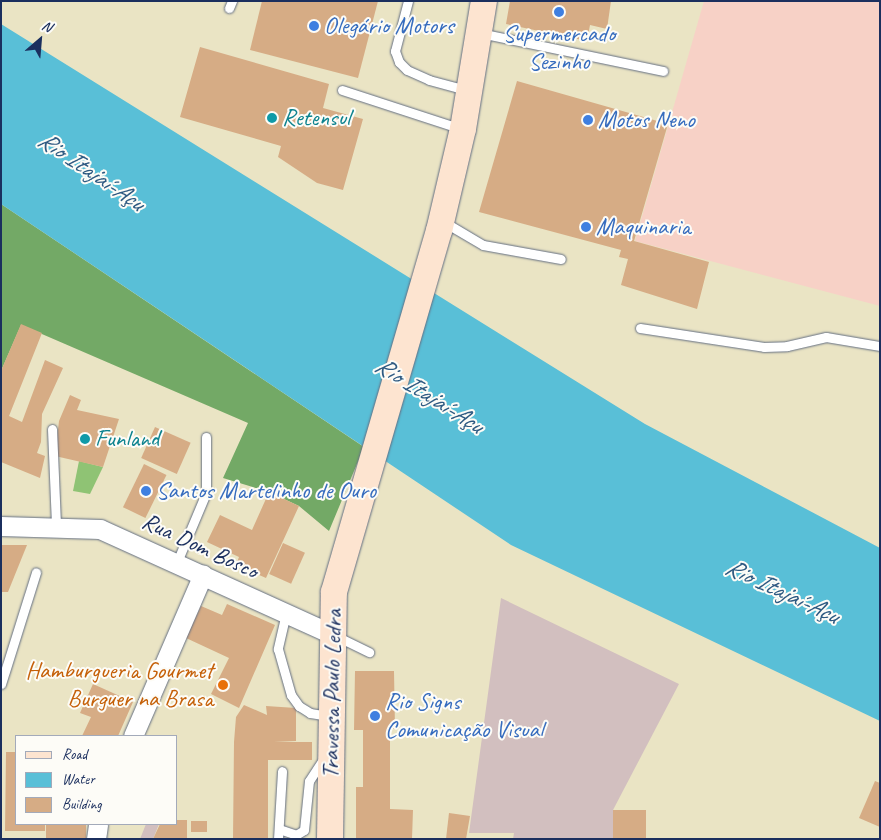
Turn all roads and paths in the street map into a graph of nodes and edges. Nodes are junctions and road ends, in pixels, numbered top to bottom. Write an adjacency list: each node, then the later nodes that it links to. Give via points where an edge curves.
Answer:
1 (408, 1): 6 (lane, via 395,51 399,62 407,70 429,80)
2 (484, 1): 3 (street, Travessa Paulo Ledra)
3 (480, 34): 4 (lane); 6 (street, Travessa Paulo Ledra)
4 (663, 71)
5 (342, 90): 7 (lane)
6 (469, 91): 7 (street, Travessa Paulo Ledra)
7 (463, 129): 8 (street, Travessa Paulo Ledra)
8 (440, 225): 9 (lane, via 482,246); 20 (street, Travessa Paulo Ledra, via 344,550 334,592)
9 (561, 259)
10 (640, 328): 11 (lane, via 764,347 787,346 826,337)
11 (880, 346)
12 (52, 428): 15 (lane)
13 (206, 437): 16 (lane, via 206,493)
14 (1, 526): 15 (street, Rua Dom Bosco)
15 (56, 526): 16 (street, Rua Dom Bosco, via 100,529)
16 (178, 562): 18 (street, Rua Dom Bosco)
17 (36, 572): 22 (lane)
18 (204, 574): 19 (street, Rua Dom Bosco); 24 (street)
19 (286, 613): 20 (street, Rua Dom Bosco); 23 (lane, via 278,649 291,695 310,713)
20 (331, 634): 21 (lane, Rua Dom Bosco); 23 (street, Travessa Paulo Ledra)
21 (369, 652)
22 (1, 684)
23 (331, 716): 25 (street, Travessa Paulo Ledra)
24 (133, 735)
25 (331, 747): 28 (lane, via 308,782 304,830 296,836); 31 (street, Travessa Paulo Ledra)
26 (282, 771): 28 (lane)
27 (98, 825): 29 (street)
28 (279, 829): 30 (lane)
29 (96, 839)
30 (278, 839)
31 (330, 839)

